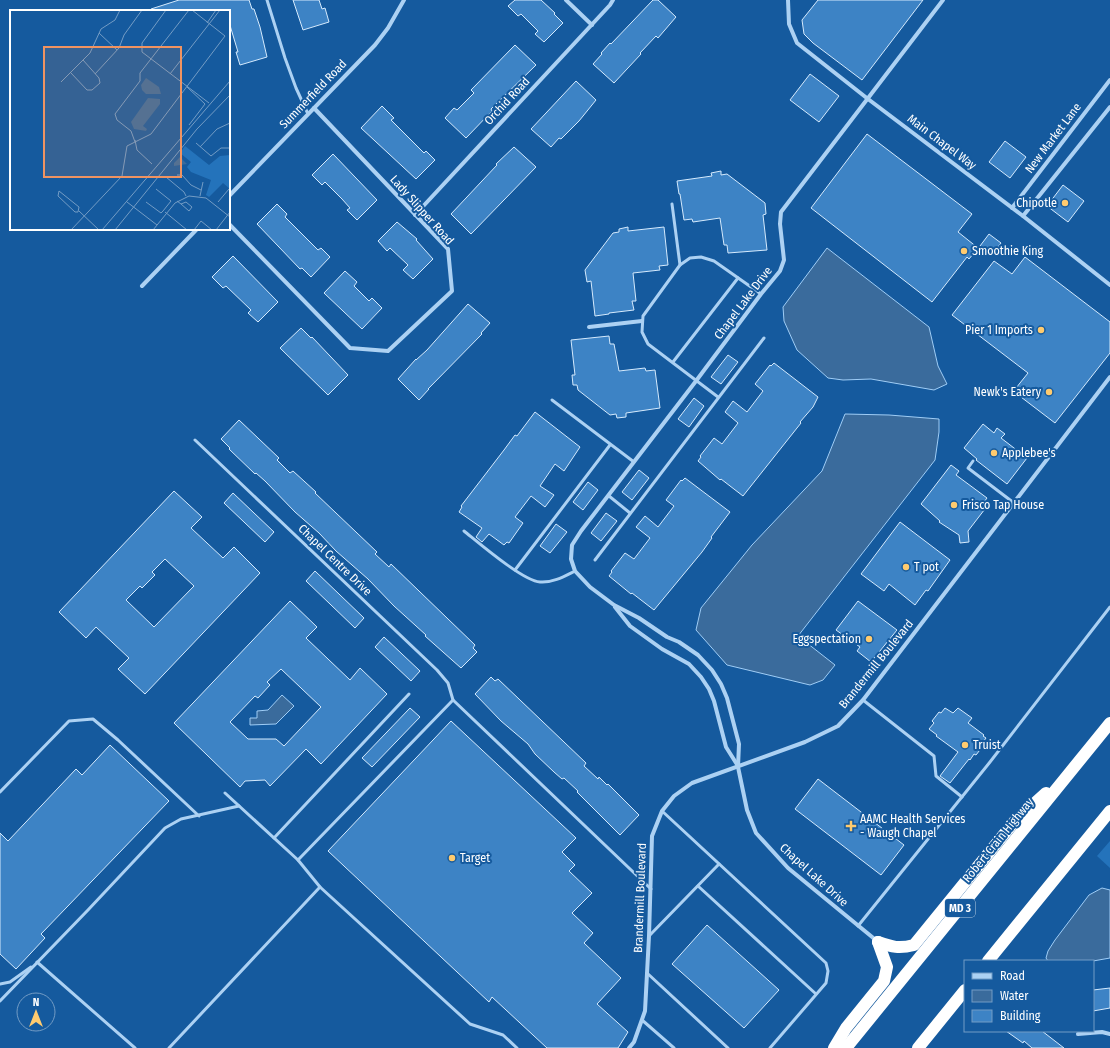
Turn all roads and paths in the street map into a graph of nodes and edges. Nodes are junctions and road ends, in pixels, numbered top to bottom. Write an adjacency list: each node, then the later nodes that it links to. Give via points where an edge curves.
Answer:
1 (267, 0): 12 (lane, via 285,58)
2 (404, 0): 11 (street, Summerfield Road, via 375,45)
3 (566, 0): 7 (street)
4 (613, 0): 7 (street, Orchid Road)
5 (788, 0): 9 (street, Main Chapel Way, via 789,24 797,43)
6 (943, 0): 9 (street, Chapel Lake Drive)
7 (592, 24): 16 (street, Orchid Road)
8 (1110, 80): 15 (street, New Market Lane)
9 (868, 99): 15 (street, Main Chapel Way); 24 (street, Chapel Lake Drive, via 781,212 784,260 780,271)
10 (1110, 106): 17 (street, New Market Lane)
11 (314, 108): 12 (street, Summerfield Road); 16 (street, Lady Slipper Road)
12 (308, 114): 13 (street, Summerfield Road)
13 (230, 195)
14 (672, 204): 20 (lane)
15 (1012, 208): 17 (street, Main Chapel Way)
16 (415, 215): 18 (street, Lady Slipper Road, via 448,249 452,291 388,351 350,348)
17 (1023, 216): 22 (street, Main Chapel Way)
18 (230, 225)
19 (197, 230): 23 (street)
20 (680, 265): 21 (lane, via 690,258 702,257 714,261); 25 (lane)
21 (738, 278): 24 (lane); 28 (lane)
22 (1110, 285)
23 (142, 286)
24 (761, 294): 30 (street, Chapel Lake Drive)
25 (642, 321): 26 (street); 28 (lane, via 642,332 648,344)
26 (589, 327)
27 (764, 338): 31 (lane)
28 (672, 362): 30 (lane)
29 (1110, 377): 38 (street, Brandermill Boulevard)
30 (696, 381): 31 (lane); 36 (street, Chapel Lake Drive)
31 (718, 397): 39 (lane)
32 (552, 400): 34 (lane)
33 (195, 440): 47 (lane, Chapel Centre Drive, via 437,670 448,683)
34 (610, 445): 36 (lane); 42 (lane)
35 (973, 461): 38 (lane, via 968,468)
36 (634, 462): 37 (street, Chapel Lake Drive)
37 (609, 496): 39 (lane); 43 (street, Chapel Lake Drive, via 572,545 571,559)
38 (1014, 503): 48 (street, Brandermill Boulevard)
39 (630, 513): 41 (lane)
40 (464, 531): 42 (lane)
41 (595, 560)
42 (515, 570): 43 (lane, via 527,579 540,582 555,580)
43 (575, 571): 44 (street, Chapel Lake Drive)
44 (614, 606): 50 (street, Chapel Lake Drive, via 630,626 689,664 701,677 714,701 726,747); 50 (street, Chapel Lake Drive, via 639,618 667,638 679,642 698,655 712,670 727,698 739,744)
45 (1110, 607): 54 (lane)
46 (409, 694): 59 (lane)
47 (453, 700): 60 (lane); 64 (lane)
48 (863, 700): 50 (street, Brandermill Boulevard, via 838,726 805,742); 54 (lane, via 934,756 936,776)
49 (1110, 723): 51 (highway, Robert Crain Highway / MD 3)
50 (738, 767): 57 (street, Brandermill Boulevard, via 692,783 674,796); 65 (street, Chapel Lake Drive, via 747,810 756,833 788,868)
51 (1074, 768): 67 (highway, via 1014,822 914,945 895,948); 88 (highway, Robert Crain Highway / MD 3)
52 (0, 792): 58 (lane, via 69,721 93,719)
53 (225, 793): 55 (lane)
54 (962, 797): 65 (lane)
55 (240, 806): 58 (lane); 59 (lane)
56 (1110, 810): 68 (highway)
57 (662, 811): 61 (lane); 64 (street, Brandermill Boulevard, via 652,836)
58 (199, 816): 69 (lane, via 181,819 165,828)
59 (274, 838): 60 (lane)
60 (298, 860): 63 (lane)
61 (719, 864): 62 (lane); 73 (lane, via 826,963 826,983)
62 (698, 886): 66 (lane); 73 (lane)
63 (320, 887): 80 (lane); 81 (lane, via 470,1024 503,1035)
64 (651, 889): 66 (street, Brandermill Boulevard)
65 (858, 926): 67 (street, Chapel Lake Drive)
66 (649, 936): 70 (street, Brandermill Boulevard)
67 (878, 942): 87 (highway, via 886,966 884,981 846,1028)
68 (989, 960)
69 (38, 962): 71 (lane, via 10,982); 74 (lane); 79 (lane)
70 (647, 974): 75 (street, Brandermill Boulevard, via 645,1011); 85 (lane)
71 (0, 984)
72 (964, 991): 89 (highway)
73 (816, 994): 86 (lane)
74 (0, 1001)
75 (642, 1020): 78 (lane); 82 (street, Brandermill Boulevard, via 634,1042)
76 (1078, 1034): 77 (street)
77 (1110, 1034)
78 (670, 1045): 83 (lane); 84 (lane)
79 (133, 1047)
80 (169, 1048)
81 (517, 1048)
82 (628, 1048)
83 (667, 1048)
84 (674, 1048)
85 (728, 1048)
86 (770, 1048)
87 (834, 1048)
88 (846, 1048)
89 (918, 1048)

